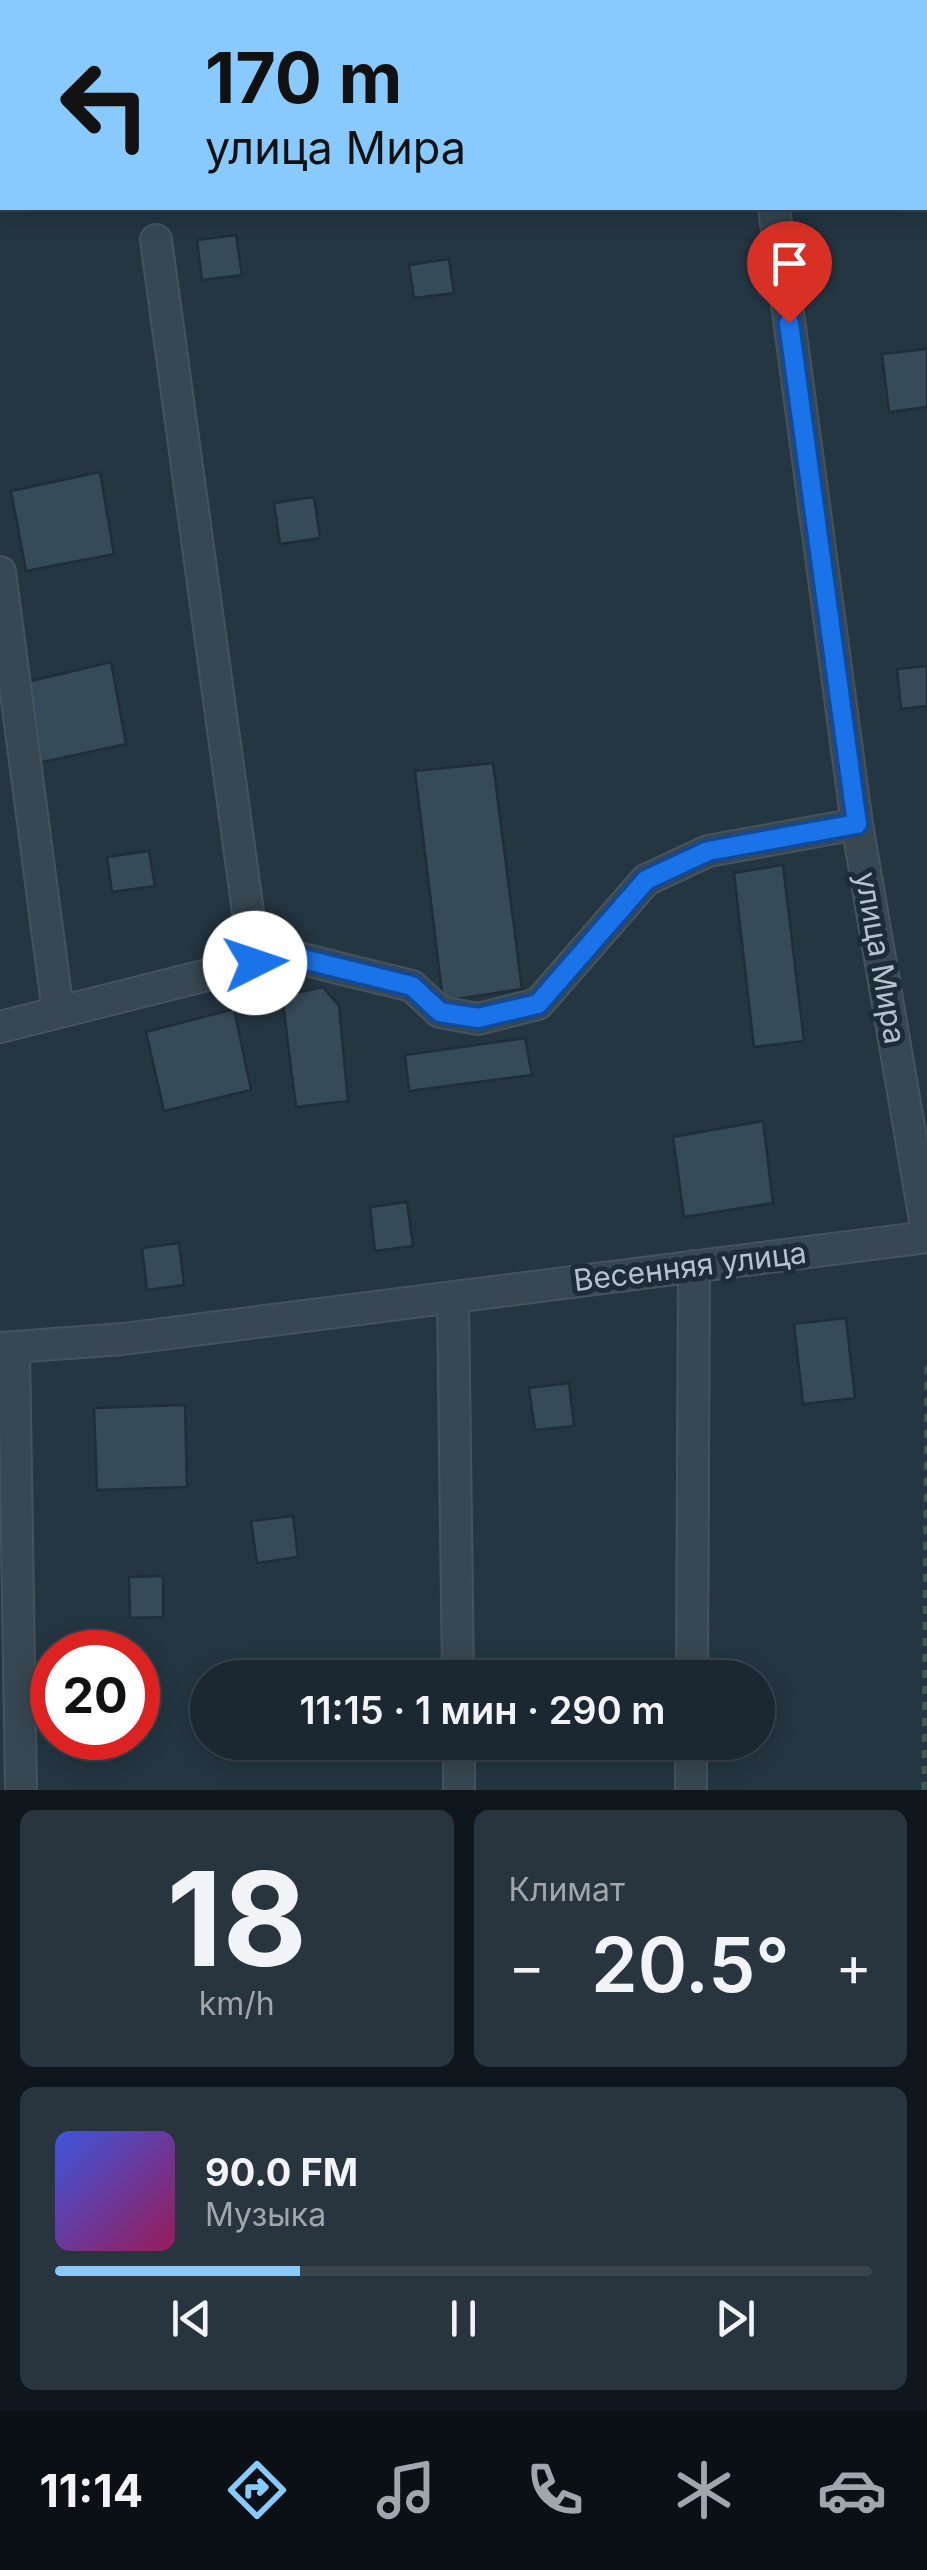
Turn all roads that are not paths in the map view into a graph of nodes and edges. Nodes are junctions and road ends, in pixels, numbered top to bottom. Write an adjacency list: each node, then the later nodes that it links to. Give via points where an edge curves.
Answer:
1 (774, 210): 4 (street, улица Мира)
2 (156, 240): 5 (street)
3 (0, 572): 6 (street)
4 (857, 824): 5 (street, via 708,851 646,880 538,1004 478,1018 440,1012 412,986 295,957); 8 (street, улица Мира)
5 (255, 963): 6 (street)
6 (58, 1012): 7 (street)
7 (0, 1026)
8 (927, 1235): 9 (street, Весенняя улица)
9 (694, 1266): 10 (street, Весенняя улица); 13 (street)
10 (453, 1298): 11 (street, Весенняя улица); 12 (street)
11 (7, 1349): 16 (street)
12 (458, 1660)
13 (692, 1660)
14 (459, 1760): 17 (street)
15 (691, 1760): 18 (street)
16 (20, 1790)
17 (460, 1790)
18 (691, 1790)

